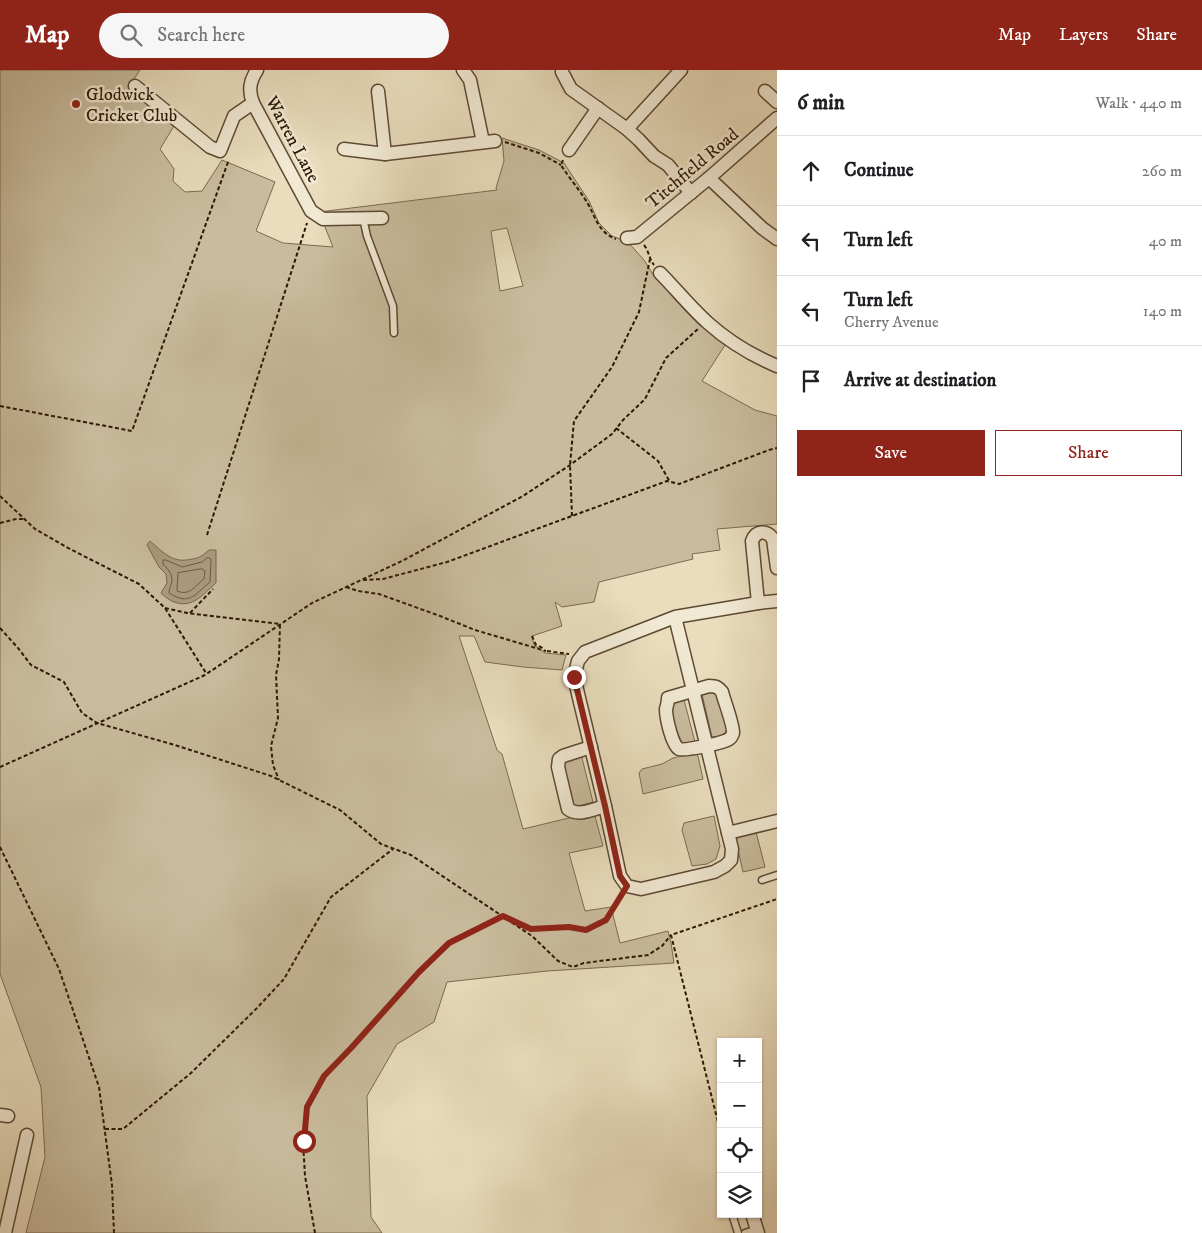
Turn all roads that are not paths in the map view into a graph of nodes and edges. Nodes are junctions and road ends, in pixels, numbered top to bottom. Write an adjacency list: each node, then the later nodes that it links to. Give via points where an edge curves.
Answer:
1 (257, 70): 9 (street, Warren Lane, via 252,77 249,94)
2 (463, 70): 15 (street, via 470,80 489,142)
3 (562, 70): 10 (street, via 571,90)
4 (681, 70): 12 (street)
5 (135, 86): 9 (street, via 210,147 220,151 234,116)
6 (765, 91): 8 (street)
7 (378, 92): 15 (street)
8 (777, 102)
9 (253, 103): 18 (street, Warren Lane, via 311,211 323,219)
10 (598, 108): 12 (street); 14 (street)
11 (777, 118): 16 (street, Titchfield Road)
12 (627, 129): 17 (street, via 668,165)
13 (344, 149): 15 (street)
14 (569, 150)
15 (385, 154)
16 (709, 178): 17 (street, Titchfield Road); 21 (street)
17 (691, 194): 20 (street, Titchfield Road)
18 (363, 218): 19 (street); 23 (lane, via 393,306)
19 (382, 218)
20 (632, 237)
21 (777, 239)
22 (660, 273): 24 (street, via 725,337)
23 (394, 333)
24 (777, 366)
25 (777, 568): 27 (street, via 771,536 765,532 756,534 752,542)
26 (777, 601): 27 (street)
27 (758, 603): 28 (street)
28 (675, 617): 29 (street); 31 (street, via 585,652 578,661 574,677)
29 (692, 691): 30 (street); 30 (street, via 668,698 666,711 672,741 683,750); 30 (street, via 709,686 719,688 733,729 730,739)
30 (706, 746): 34 (street)
31 (591, 747): 32 (street); 32 (street, via 563,756 558,767 568,809 580,813)
32 (605, 806): 34 (street, via 620,876 627,886 640,889 714,872 725,866 731,860 732,849)
33 (777, 821): 34 (street)
34 (728, 833)
35 (777, 875): 36 (lane)
36 (762, 880)
37 (27, 1135): 41 (street)
38 (733, 1218): 42 (lane)
39 (753, 1218): 40 (street)
40 (758, 1231): 43 (lane)
41 (5, 1233)
42 (738, 1233)
43 (744, 1233)

